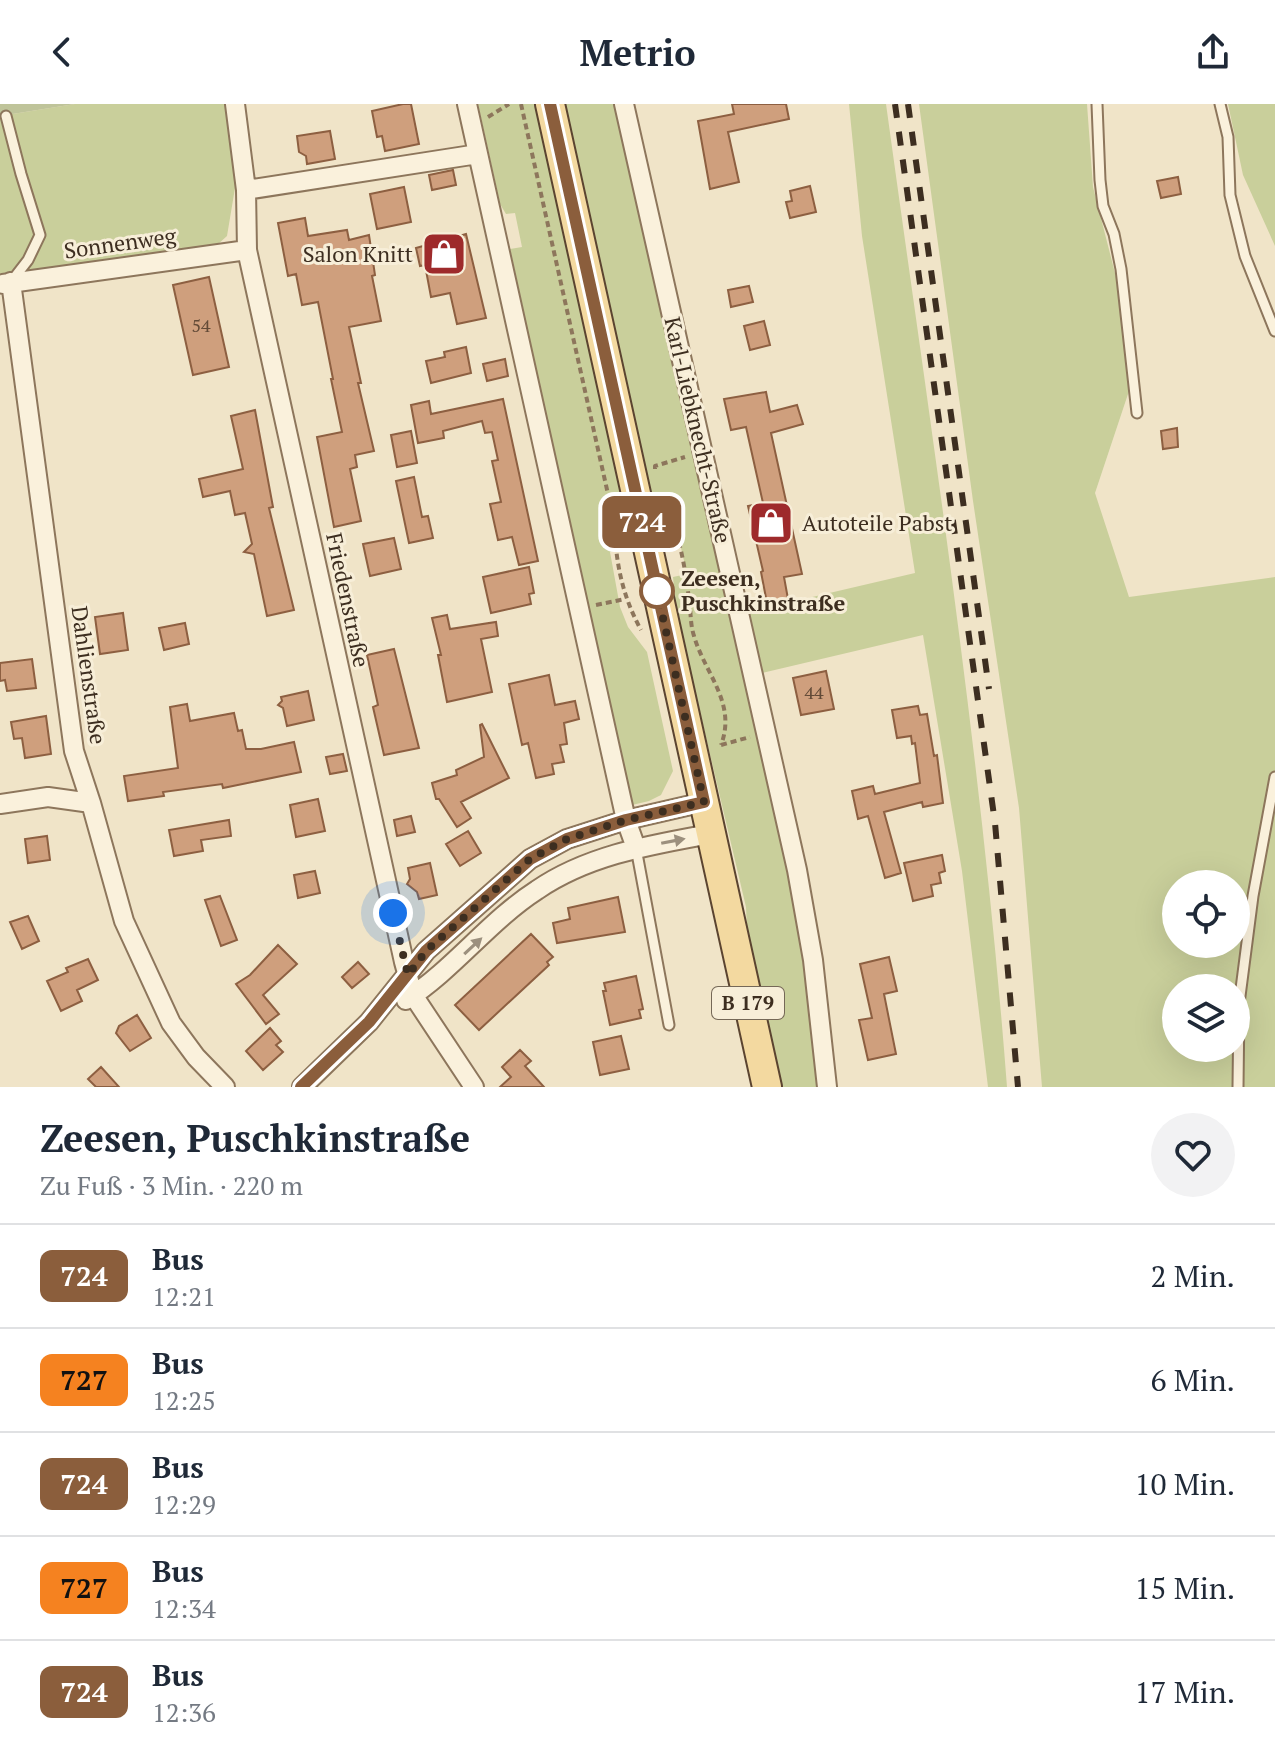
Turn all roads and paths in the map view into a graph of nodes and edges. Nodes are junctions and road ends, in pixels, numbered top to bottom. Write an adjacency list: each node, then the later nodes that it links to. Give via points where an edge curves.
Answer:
1 (235, 104): 9 (street, Friedenstraße)
2 (467, 104): 8 (street)
3 (550, 104): 21 (main road, B 179)
4 (624, 104): 14 (street, Karl-Liebknecht-Straße)
5 (1097, 104): 13 (lane, via 1103,206 1121,269)
6 (1220, 104): 12 (lane, via 1228,137 1230,195 1245,256)
7 (6, 116): 11 (lane, via 40,235 28,260)
8 (478, 154): 9 (street); 18 (street)
9 (246, 190): 10 (street, Friedenstraße)
10 (247, 250): 11 (street, Sonnenweg); 27 (street, Friedenstraße)
11 (6, 283): 22 (street, Dahlienstraße, via 74,751)
12 (1275, 331)
13 (1137, 413)
14 (703, 452): 15 (path, via 655,466); 19 (street, Karl-Liebknecht-Straße)
15 (657, 476)
16 (660, 497): 19 (path, via 674,526 693,634 721,694 721,745)
17 (625, 599): 18 (path)
18 (578, 608): 24 (street)
19 (766, 733): 35 (street, Karl-Liebknecht-Straße, via 813,960)
20 (1275, 777): 36 (lane, via 1239,1004)
21 (704, 802): 24 (street); 25 (main road, B 179)
22 (91, 803): 23 (street, via 48,797); 31 (street, Dahlienstraße, via 124,921 171,1023)
23 (0, 804)
24 (626, 820): 26 (street); 27 (street, via 567,839 530,859 426,951)
25 (710, 834): 26 (street, one-way to 25); 34 (main road, B 179)
26 (636, 848): 28 (street, one-way to 26, via 536,890 575,868); 30 (lane)
27 (408, 975): 28 (street, Friedenstraße); 29 (street)
28 (413, 995): 29 (street); 33 (street, Friedenstraße)
29 (369, 1022): 32 (street)
30 (669, 1025)
31 (225, 1087)
32 (302, 1087)
33 (474, 1087)
34 (767, 1087)
35 (827, 1087)
36 (1238, 1087)

